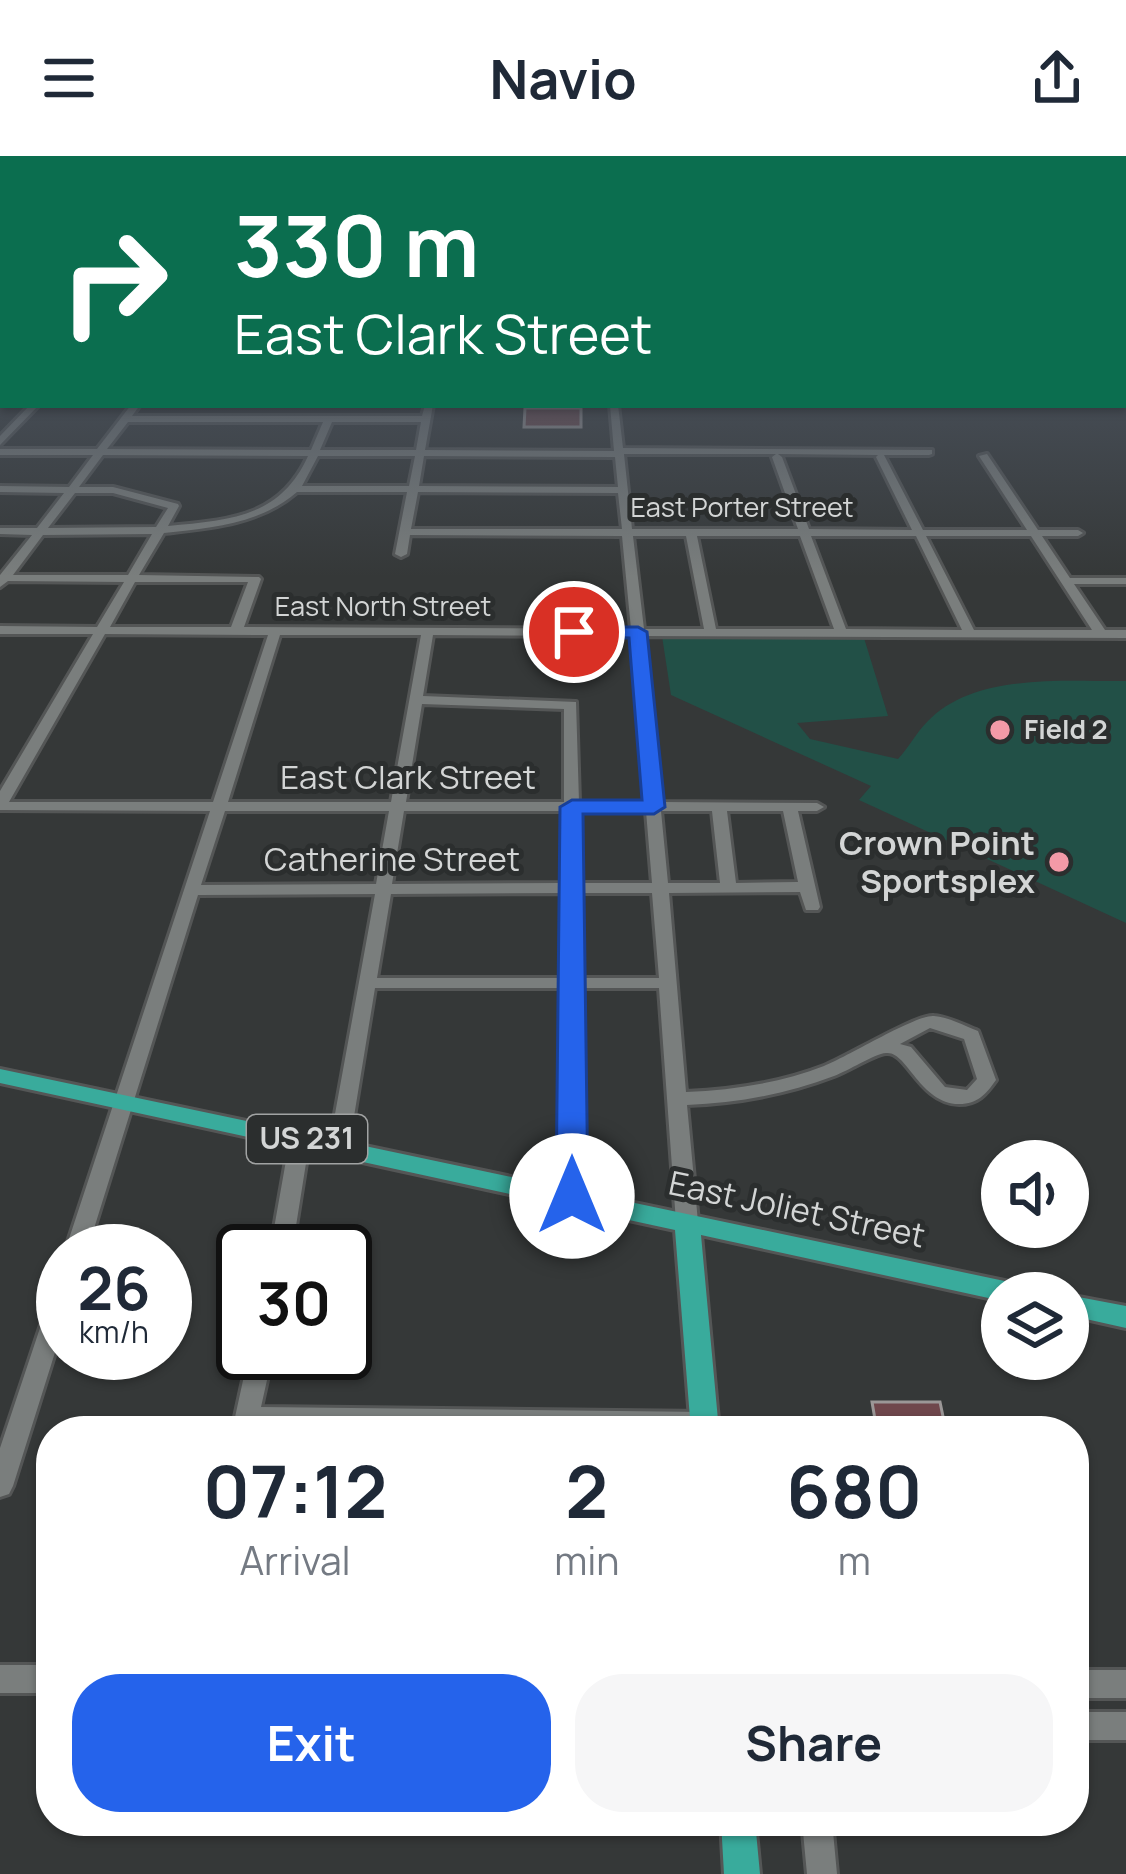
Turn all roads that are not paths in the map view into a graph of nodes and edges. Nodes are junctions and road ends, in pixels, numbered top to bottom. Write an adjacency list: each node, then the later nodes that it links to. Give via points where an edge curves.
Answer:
1 (25, 416): 6 (street)
2 (127, 416): 7 (street)
3 (228, 416): 8 (street)
4 (615, 416): 14 (street)
5 (0, 419): 6 (street)
6 (22, 419): 11 (street)
7 (125, 419): 8 (street); 13 (street)
8 (226, 419): 9 (street); 16 (street)
9 (329, 419): 10 (street); 17 (street)
10 (426, 419): 18 (street)
11 (0, 442)
12 (0, 452): 13 (street)
13 (100, 452): 16 (street); 24 (street)
14 (619, 452): 15 (street); 19 (street); 27 (street)
15 (929, 452)
16 (206, 453): 17 (street)
17 (312, 453): 18 (street); 28 (street)
18 (421, 453): 19 (street); 25 (street)
19 (527, 454): 26 (street)
20 (984, 456): 38 (street)
21 (777, 457): 35 (street)
22 (881, 457): 36 (street)
23 (0, 489): 24 (street)
24 (71, 490): 30 (street); 31 (street, via 125,491 174,506)
25 (413, 490): 26 (street); 28 (street); 32 (street)
26 (527, 490): 27 (street)
27 (622, 490): 33 (street)
28 (291, 494): 31 (street)
29 (0, 531): 30 (street)
30 (40, 531): 31 (street); 41 (street)
31 (159, 532): 40 (street)
32 (405, 532): 33 (street, East Porter Street); 39 (street)
33 (627, 532): 34 (street, East Porter Street); 49 (street)
34 (691, 532): 35 (street, East Porter Street); 50 (street)
35 (806, 532): 36 (street, East Porter Street); 51 (street)
36 (919, 532): 38 (street, East Porter Street); 52 (street)
37 (1078, 532): 38 (street, East Porter Street)
38 (1034, 533): 42 (street)
39 (401, 554)
40 (131, 579): 41 (street); 45 (street); 46 (street, via 255,579)
41 (1, 580)
42 (1066, 581): 43 (street); 53 (street)
43 (1126, 581)
44 (0, 630): 45 (street, East North Street)
45 (100, 631): 46 (street, East North Street); 56 (street)
46 (236, 631): 47 (street, East North Street)
47 (275, 631): 48 (street, East North Street); 57 (street)
48 (428, 631): 49 (street, East North Street); 55 (street)
49 (638, 632): 50 (street, East North Street); 60 (street)
50 (711, 633): 51 (street, East North Street)
51 (842, 633): 52 (street, East North Street)
52 (970, 633): 53 (street, East North Street)
53 (1101, 634): 54 (street, East North Street)
54 (1126, 634)
55 (416, 700): 58 (street); 59 (street, via 567,703)
56 (0, 805): 57 (street, East Clark Street)
57 (219, 806): 58 (street, East Clark Street); 68 (street)
58 (397, 806): 59 (street, East Clark Street); 69 (street)
59 (572, 807): 60 (street, East Clark Street); 65 (street)
60 (654, 807): 61 (street, East Clark Street); 66 (street)
61 (719, 807): 62 (street, East Clark Street); 67 (street)
62 (789, 807): 63 (street, East Clark Street); 64 (street)
63 (817, 807)
64 (807, 887): 67 (street, Catherine Street); 70 (street)
65 (572, 888): 66 (street, Catherine Street); 69 (street, Catherine Street); 73 (street)
66 (660, 888): 67 (street, Catherine Street); 72 (street)
67 (729, 888)
68 (193, 890): 69 (street, Catherine Street); 77 (street)
69 (383, 890): 71 (street)
70 (812, 907)
71 (367, 983): 73 (street); 79 (street)
72 (668, 983): 73 (street); 76 (street)
73 (572, 984): 80 (street)
74 (883, 1046): 74 (street, via 924,1024 953,1025 976,1042 987,1080 972,1096 939,1094 904,1051); 76 (street, via 786,1086)
75 (0, 1076): 77 (main road, East Joliet Street / US 231)
76 (677, 1100): 81 (street)
77 (125, 1101): 78 (main road, East Joliet Street / US 231); 82 (street)
78 (300, 1138): 79 (main road, East Joliet Street / US 231); 83 (street)
79 (340, 1147): 80 (main road, East Joliet Street / US 231)
80 (572, 1196): 81 (main road, East Joliet Street / US 231)
81 (687, 1222): 84 (main road, East Joliet Street / US 231); 90 (main road)
82 (85, 1224)
83 (286, 1224)
84 (981, 1286)
85 (1089, 1309): 86 (main road)
86 (1126, 1317)
87 (36, 1375): 91 (street)
88 (255, 1380): 89 (street)
89 (248, 1416)
90 (704, 1416)
91 (0, 1486)
92 (36, 1678): 93 (street)
93 (0, 1679)
94 (1089, 1684): 95 (street)
95 (1126, 1684)
96 (1089, 1726): 97 (street)
97 (1126, 1726)
98 (739, 1836): 100 (main road)
99 (818, 1836): 101 (street)
100 (742, 1874)
101 (822, 1874)

